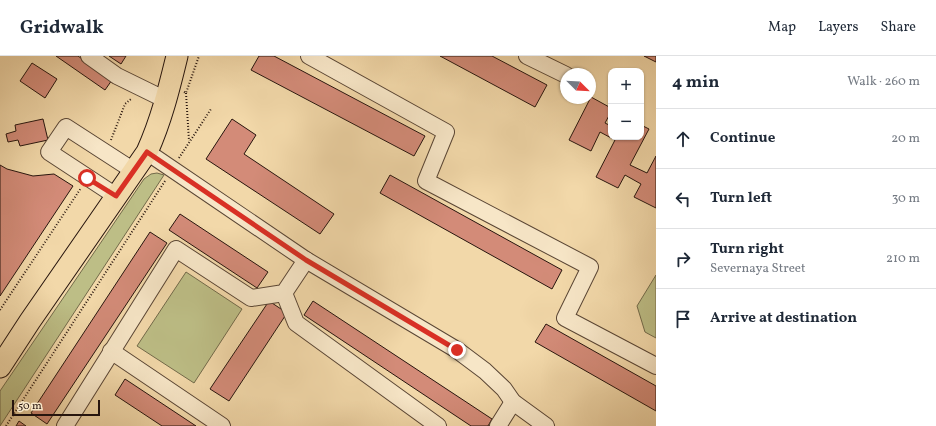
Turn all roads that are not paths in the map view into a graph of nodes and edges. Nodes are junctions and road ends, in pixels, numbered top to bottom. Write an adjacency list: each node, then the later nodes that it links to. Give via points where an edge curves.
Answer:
1 (89, 56): 6 (street, via 118,76)
2 (177, 56): 6 (main road)
3 (309, 56): 13 (street, via 446,132 426,181 590,267 565,318)
4 (527, 56): 5 (street)
5 (560, 72)
6 (166, 100): 7 (main road)
7 (147, 152): 8 (main road); 10 (street)
8 (134, 171): 9 (main road); 9 (street, via 66,127 49,152)
9 (116, 196): 14 (main road)
10 (306, 260): 11 (street); 15 (street, via 457,350 485,371 504,389)
11 (284, 293): 12 (street, via 251,298 176,249); 18 (street, via 296,323)
12 (111, 351): 16 (street); 17 (street)
13 (656, 366)
14 (0, 367)
15 (513, 402): 19 (street); 20 (street)
16 (65, 426)
17 (222, 426)
18 (438, 426)
19 (498, 426)
20 (546, 426)

